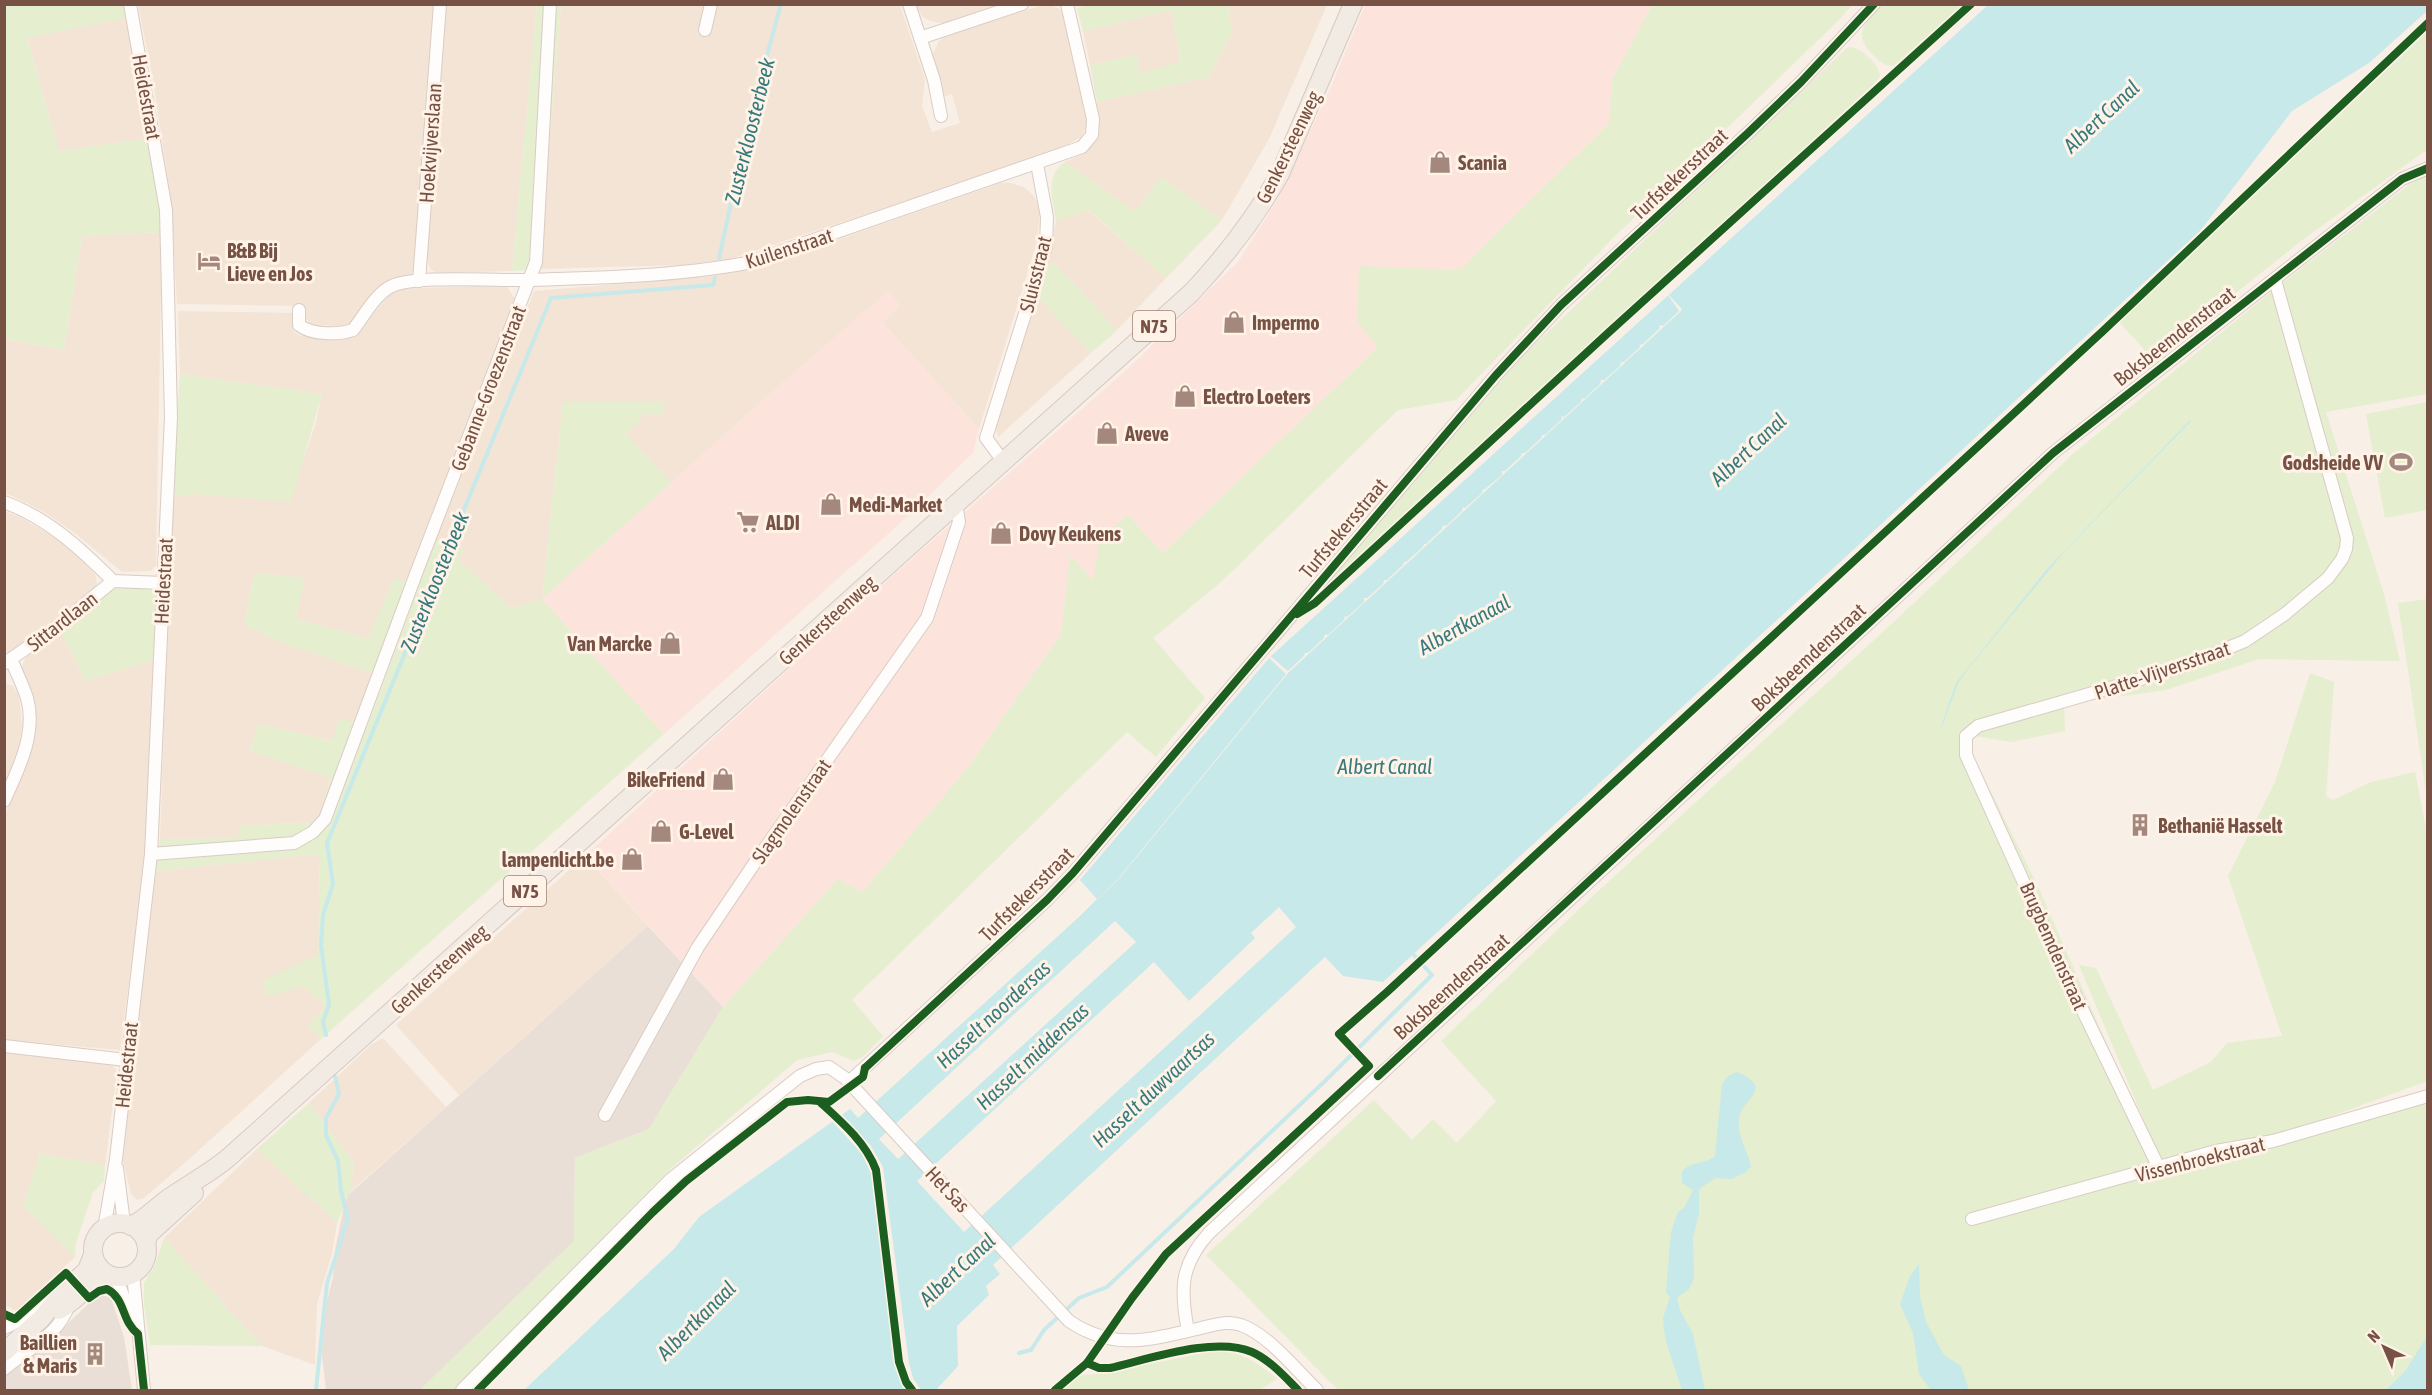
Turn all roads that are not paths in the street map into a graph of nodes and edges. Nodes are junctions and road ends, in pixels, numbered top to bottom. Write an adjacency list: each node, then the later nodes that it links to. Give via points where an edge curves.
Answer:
1 (130, 4): 23 (street, Heidestraat, via 166,210 171,417)
2 (441, 4): 17 (street, Hoekvijverslaan)
3 (550, 4): 15 (street, Gebanne-Groezenstraat, via 536,262)
4 (711, 4): 10 (street)
5 (909, 4): 11 (street)
6 (1022, 4): 11 (street)
7 (1067, 4): 13 (street, via 1093,119 1092,135 1082,147)
8 (1353, 4): 19 (main road, Genkersteenweg / N75, via 1280,174 1232,247 1191,293)
9 (1874, 4): 30 (street, Turfstekersstraat, via 1764,118 1561,305 1410,475 1073,873)
10 (705, 30)
11 (920, 38): 12 (street)
12 (941, 116)
13 (1037, 164): 15 (street, Kuilenstraat, via 747,263 706,270); 19 (street, Sluisstraat, via 1047,217 1046,247 986,438)
14 (2427, 168): 16 (street, via 2402,179)
15 (530, 280): 17 (street); 27 (street, Gebanne-Groezenstraat, via 326,819 294,843)
16 (2275, 280): 25 (street, Platte-Vijversstraat, via 2347,538 2336,568 2285,614 2246,641 2179,668); 45 (street, Boksbeemdenstraat, via 2053,453 1209,1233 1196,1247 1183,1283)
17 (419, 281): 18 (street, via 395,284 386,290 353,330 345,333 306,331 299,326)
18 (299, 309)
19 (1003, 462): 21 (main road, Genkersteenweg / N75)
20 (4, 502): 22 (street, via 53,528)
21 (956, 504): 32 (street, Slagmolenstraat, via 959,522 927,618 698,947); 35 (main road, Genkersteenweg / N75)
22 (113, 581): 23 (street); 24 (street, Sittardlaan)
23 (163, 583): 27 (street, Heidestraat)
24 (8, 662): 26 (street, Sittardlaan, via 27,700 29,727 24,756)
25 (1978, 726): 34 (street, Brugbemdenstraat, via 1966,736 1966,754 2067,978)
26 (4, 801)
27 (151, 854): 29 (street, Heidestraat)
28 (4, 1046): 29 (street)
29 (126, 1060): 33 (street, Heidestraat)
30 (849, 1082): 45 (street, Het Sas, via 1069,1321 1102,1338 1122,1342); 50 (street, Het Sas, via 829,1067 800,1076 707,1149 639,1209)
31 (2427, 1096): 34 (street, Vissenbroekstraat, via 2273,1141 2216,1151)
32 (605, 1115)
33 (116, 1158): 37 (street, Heidestraat); 38 (street, Heidestraat)
34 (2159, 1168): 36 (street, Vissenbroekstraat)
35 (214, 1169): 37 (main road, Genkersteenweg / N75, via 141,1221); 39 (main road, Genkersteenweg / N75, via 198,1190 149,1234)
36 (1972, 1220)
37 (128, 1225): 38 (main road, Genkersteenweg / N75, via 116,1223); 39 (main road)
38 (104, 1229): 40 (main road, via 94,1242)
39 (146, 1242): 41 (main road, Genkersteenweg / N75, via 146,1258)
40 (93, 1255): 42 (main road, via 97,1265); 43 (main road)
41 (133, 1273): 42 (main road); 46 (street)
42 (112, 1276): 43 (main road, via 96,1280); 46 (street, via 121,1287)
43 (65, 1299): 44 (street, via 45,1300 21,1322); 47 (main road); 48 (street, via 64,1319 34,1348)
44 (4, 1328)
45 (1188, 1331): 51 (street, via 1223,1323 1253,1330)
46 (138, 1334): 49 (street)
47 (4, 1352)
48 (4, 1369)
49 (144, 1390)
50 (462, 1390)
51 (1317, 1390)

